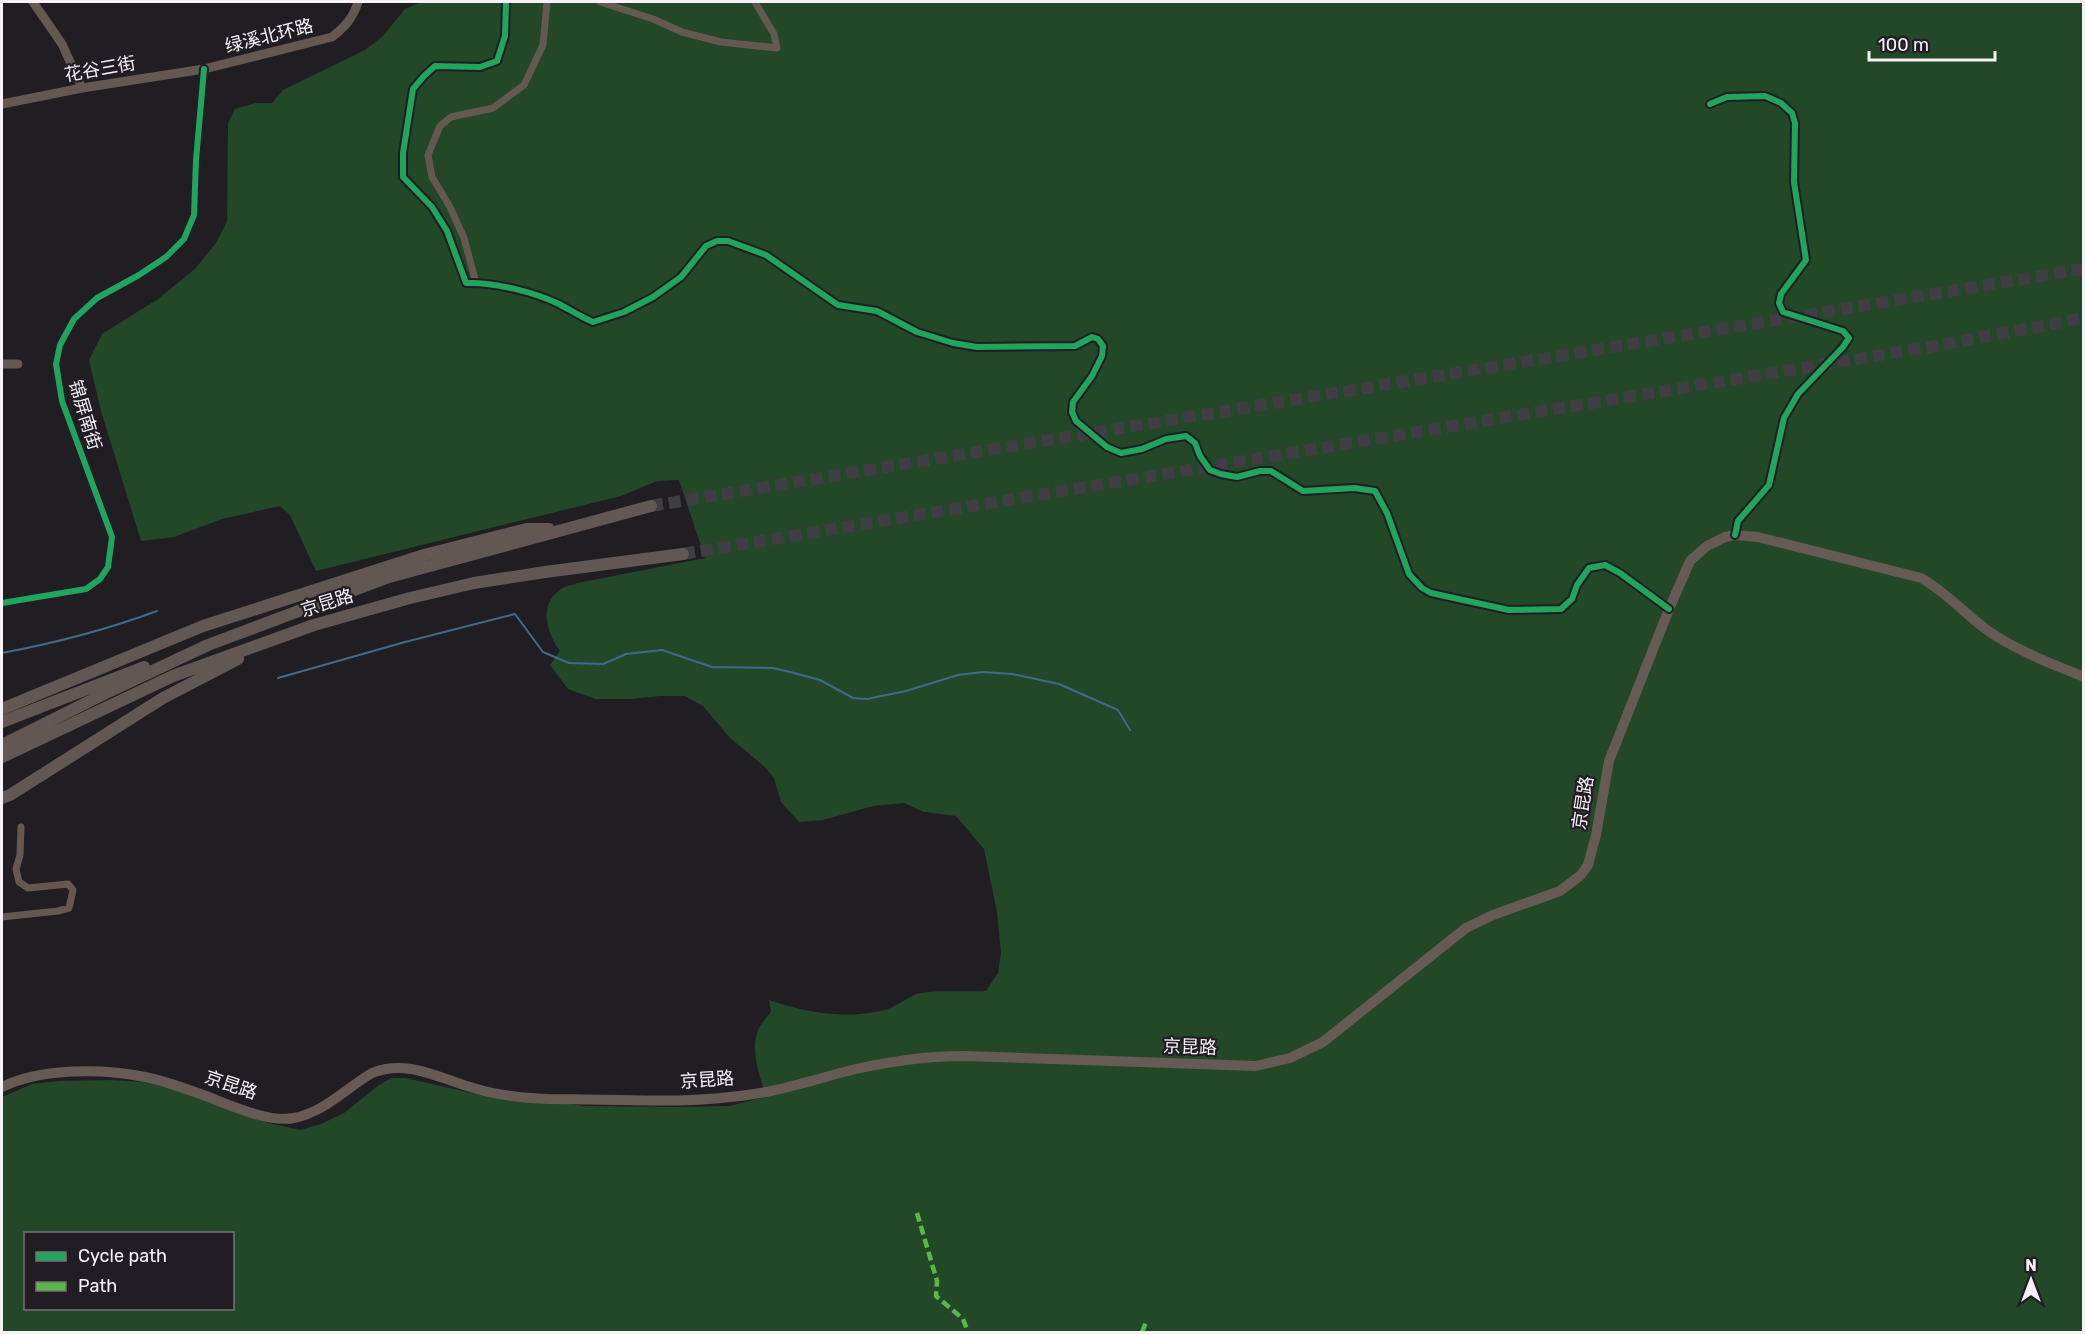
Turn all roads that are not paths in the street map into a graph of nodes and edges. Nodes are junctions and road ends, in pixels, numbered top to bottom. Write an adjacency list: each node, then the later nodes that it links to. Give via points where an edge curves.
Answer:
1 (33, 2): 8 (street, via 62,44)
2 (358, 2): 7 (street, 绿溪北环路, via 346,26 332,37)
3 (506, 2): 11 (street, via 505,36 497,61 480,67 435,66 413,89 404,153 404,177 442,223 466,283)
4 (547, 2): 11 (street, via 543,45 524,85 493,108 451,117 440,126 428,155 432,177 464,238)
5 (600, 2): 6 (street, via 682,32 777,48 774,34)
6 (755, 2)
7 (204, 69): 8 (street, 花谷三街); 18 (street, 锦屏南街, via 194,215 184,239 166,257 97,298 74,319 60,345 56,364 62,401 112,537 108,567 86,589)
8 (82, 88): 9 (street, 花谷三街)
9 (2, 104)
10 (1710, 104): 16 (street, via 1727,97 1765,96 1792,113 1794,182 1806,260 1781,294 1779,303 1783,312 1843,331 1849,338 1798,394 1784,418 1769,485 1738,521)
11 (476, 283): 19 (street, via 525,291 592,322 653,297 681,277 706,246 728,241 766,255 838,305 877,311 917,332 953,343 977,347 1075,346 1092,337 1103,346 1102,356 1073,402 1072,412 1076,422 1114,450 1121,453 1142,449 1186,436 1195,443 1210,470 1221,474 1237,477 1271,471 1303,491 1375,491 1387,513 1408,574 1431,593 1509,610 1561,609 1572,599 1589,568 1605,565)
12 (2, 364): 13 (street)
13 (18, 364)
14 (651, 506): 15 (highway, 京昆路)
15 (562, 530): 21 (highway, 京昆路, via 389,577); 23 (highway, via 527,529 334,583 203,626)
16 (1735, 535): 19 (main road, 京昆路, via 1715,541 1690,561); 22 (main road, 京昆路, via 1758,537 1921,578 2014,647)
17 (683, 554): 20 (highway, 京昆路, via 474,583)
18 (2, 603)
19 (1669, 609): 31 (main road, 京昆路, via 1609,761 1594,843 1581,874 1560,891 1466,928 1338,1031 1290,1058 1237,1067 924,1057 755,1094 689,1100 514,1097 399,1067 372,1073 318,1111 285,1119 131,1074 46,1074)
20 (314, 625): 25 (highway, 京昆路, via 173,676); 28 (highway, via 163,698)
21 (208, 645): 24 (highway); 25 (highway, 京昆路, via 110,691)
22 (2084, 676)
23 (2, 710)
24 (2, 722)
25 (24, 741): 26 (highway, 京昆路); 27 (highway, 京昆路)
26 (2, 745)
27 (2, 757)
28 (2, 798)
29 (21, 827): 30 (street, via 16,869 19,882 28,888 68,884 73,890 72,901 69,908 58,911)
30 (2, 917)
31 (2, 1087)

